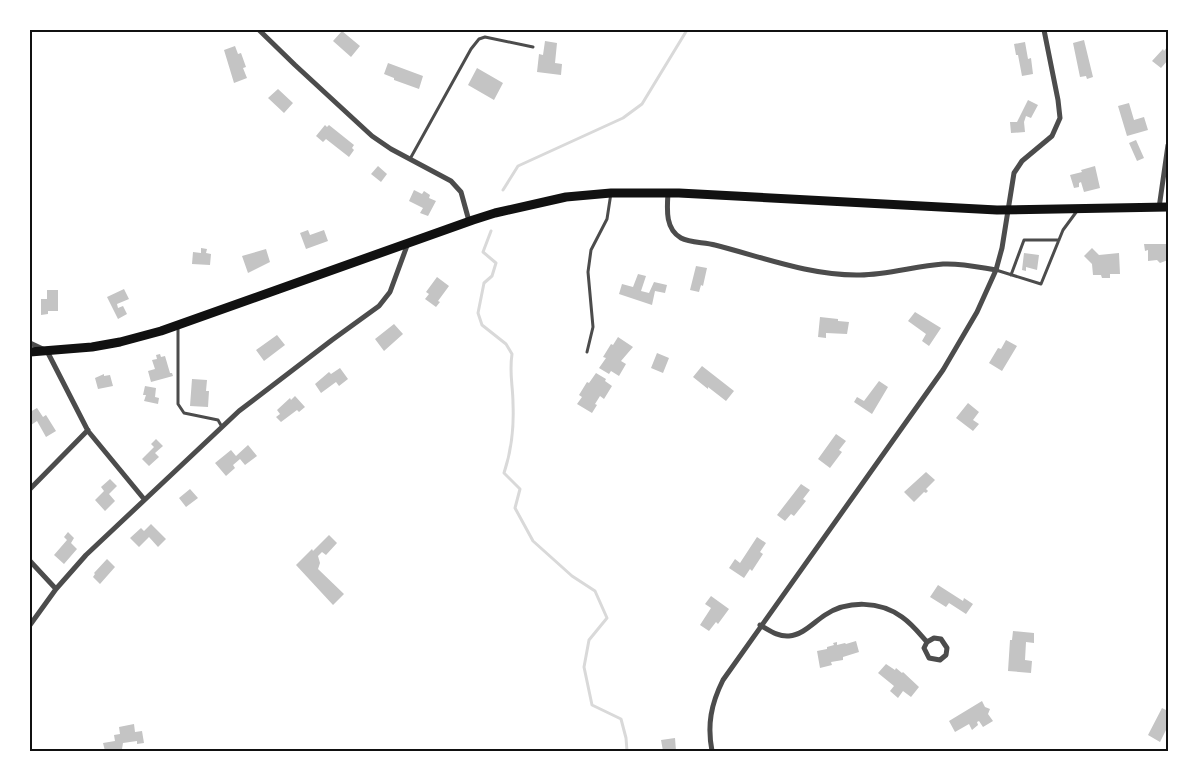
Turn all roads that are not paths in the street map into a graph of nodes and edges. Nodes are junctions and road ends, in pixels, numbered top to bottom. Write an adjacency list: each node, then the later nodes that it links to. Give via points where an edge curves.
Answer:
1 (259, 30): 5 (street, via 372,136)
2 (1044, 30): 9 (street, via 1060,118 1052,136 1017,167)
3 (533, 47): 5 (lane, via 485,37 479,39)
4 (1168, 145): 8 (street)
5 (410, 159): 11 (street, via 451,181 461,192)
6 (611, 193): 7 (main road); 11 (main road, via 566,197); 20 (lane, via 607,218 591,250 588,272 593,327)
7 (668, 193): 9 (main road); 14 (street, via 669,222 682,238 802,268 860,276 941,264)
8 (1164, 208): 10 (main road)
9 (1010, 209): 10 (main road); 14 (street)
10 (1078, 209): 12 (lane)
11 (469, 221): 13 (main road)
12 (1060, 240): 15 (lane, via 1024,240); 15 (lane, via 1041,284)
13 (409, 242): 16 (main road); 21 (street, via 390,292 379,306)
14 (996, 270): 15 (lane); 28 (street, via 977,312 943,370)
15 (1011, 275)
16 (178, 326): 18 (main road, via 120,342); 21 (lane, via 178,404 184,413 218,420)
17 (30, 343): 18 (street)
18 (47, 351): 19 (main road); 22 (street)
19 (30, 352)
20 (587, 352)
21 (222, 427): 24 (street)
22 (88, 430): 23 (street); 24 (street)
23 (30, 489)
24 (144, 498): 26 (street)
25 (30, 561): 26 (street)
26 (56, 589): 27 (street)
27 (30, 625)
28 (760, 625): 29 (street, via 776,634 796,635 839,608 865,604 902,616); 30 (street, via 730,668 715,697 708,728)
29 (927, 642): 29 (street, via 941,639 947,648 946,655 936,660 929,658 925,652)
30 (712, 751)

